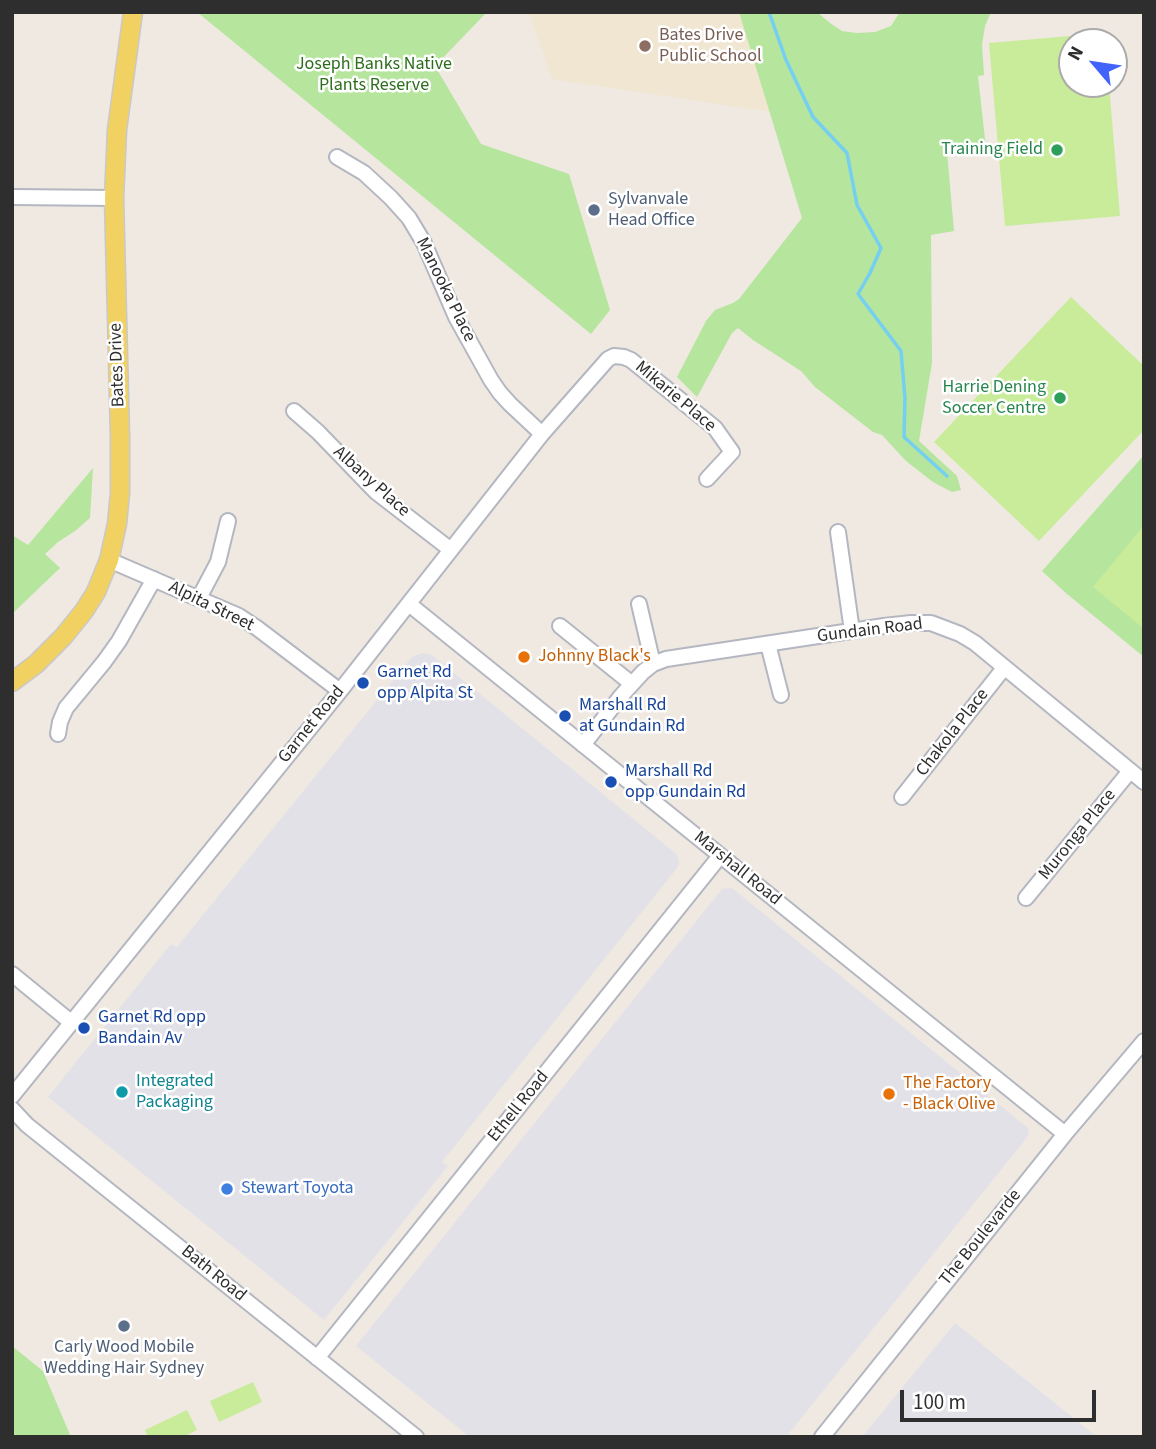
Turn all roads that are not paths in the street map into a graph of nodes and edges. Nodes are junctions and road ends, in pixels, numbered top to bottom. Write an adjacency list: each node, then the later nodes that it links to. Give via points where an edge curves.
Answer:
1 (133, 12): 4 (main road, Bates Drive, via 117,130)
2 (337, 157): 7 (street, Manooka Place, via 364,173 409,218 499,393)
3 (12, 197): 4 (street)
4 (114, 198): 12 (main road, Bates Drive, via 120,482)
5 (614, 356): 7 (street, Garnet Road); 8 (street, Mikarie Place, via 638,365 715,428 732,452)
6 (294, 411): 11 (street, Albany Place, via 376,492)
7 (542, 434): 11 (street, Garnet Road)
8 (706, 479)
9 (228, 521): 14 (street, via 218,562)
10 (838, 532): 18 (street)
11 (451, 550): 15 (street, Garnet Road)
12 (109, 560): 13 (street, Alpita Street); 22 (main road, Bates Drive, via 84,611 36,664)
13 (154, 579): 14 (street, Alpita Street); 26 (street, via 119,641 66,708)
14 (198, 598): 24 (street, Alpita Street, via 247,621)
15 (409, 604): 24 (street, Garnet Road); 27 (street, Marshall Road)
16 (639, 604): 20 (street)
17 (560, 626): 23 (street)
18 (852, 631): 19 (street, Gundain Road); 21 (street, Gundain Road, via 932,623 975,643)
19 (768, 644): 20 (street, Gundain Road, via 680,655); 25 (street)
20 (653, 664): 23 (street, Gundain Road)
21 (1004, 668): 28 (street, Gundain Road); 30 (street, Chakola Place)
22 (12, 682)
23 (632, 684): 27 (street, Gundain Road)
24 (340, 691): 34 (street, Garnet Road)
25 (781, 695)
26 (58, 734)
27 (583, 745): 31 (street, Marshall Road)
28 (1130, 771): 29 (street, Gundain Road); 32 (street, Muronga Place)
29 (1144, 782)
30 (902, 797)
31 (720, 856): 38 (street, Marshall Road); 39 (street, Ethell Road)
32 (1026, 898)
33 (12, 974): 34 (street)
34 (72, 1024): 36 (street, Garnet Road)
35 (1144, 1041): 38 (street, The Boulevarde)
36 (12, 1096)
37 (12, 1109): 39 (street, Bath Road)
38 (1065, 1134): 41 (street, The Boulevarde)
39 (317, 1358): 40 (street, Bath Road)
40 (416, 1437)
41 (822, 1437)

